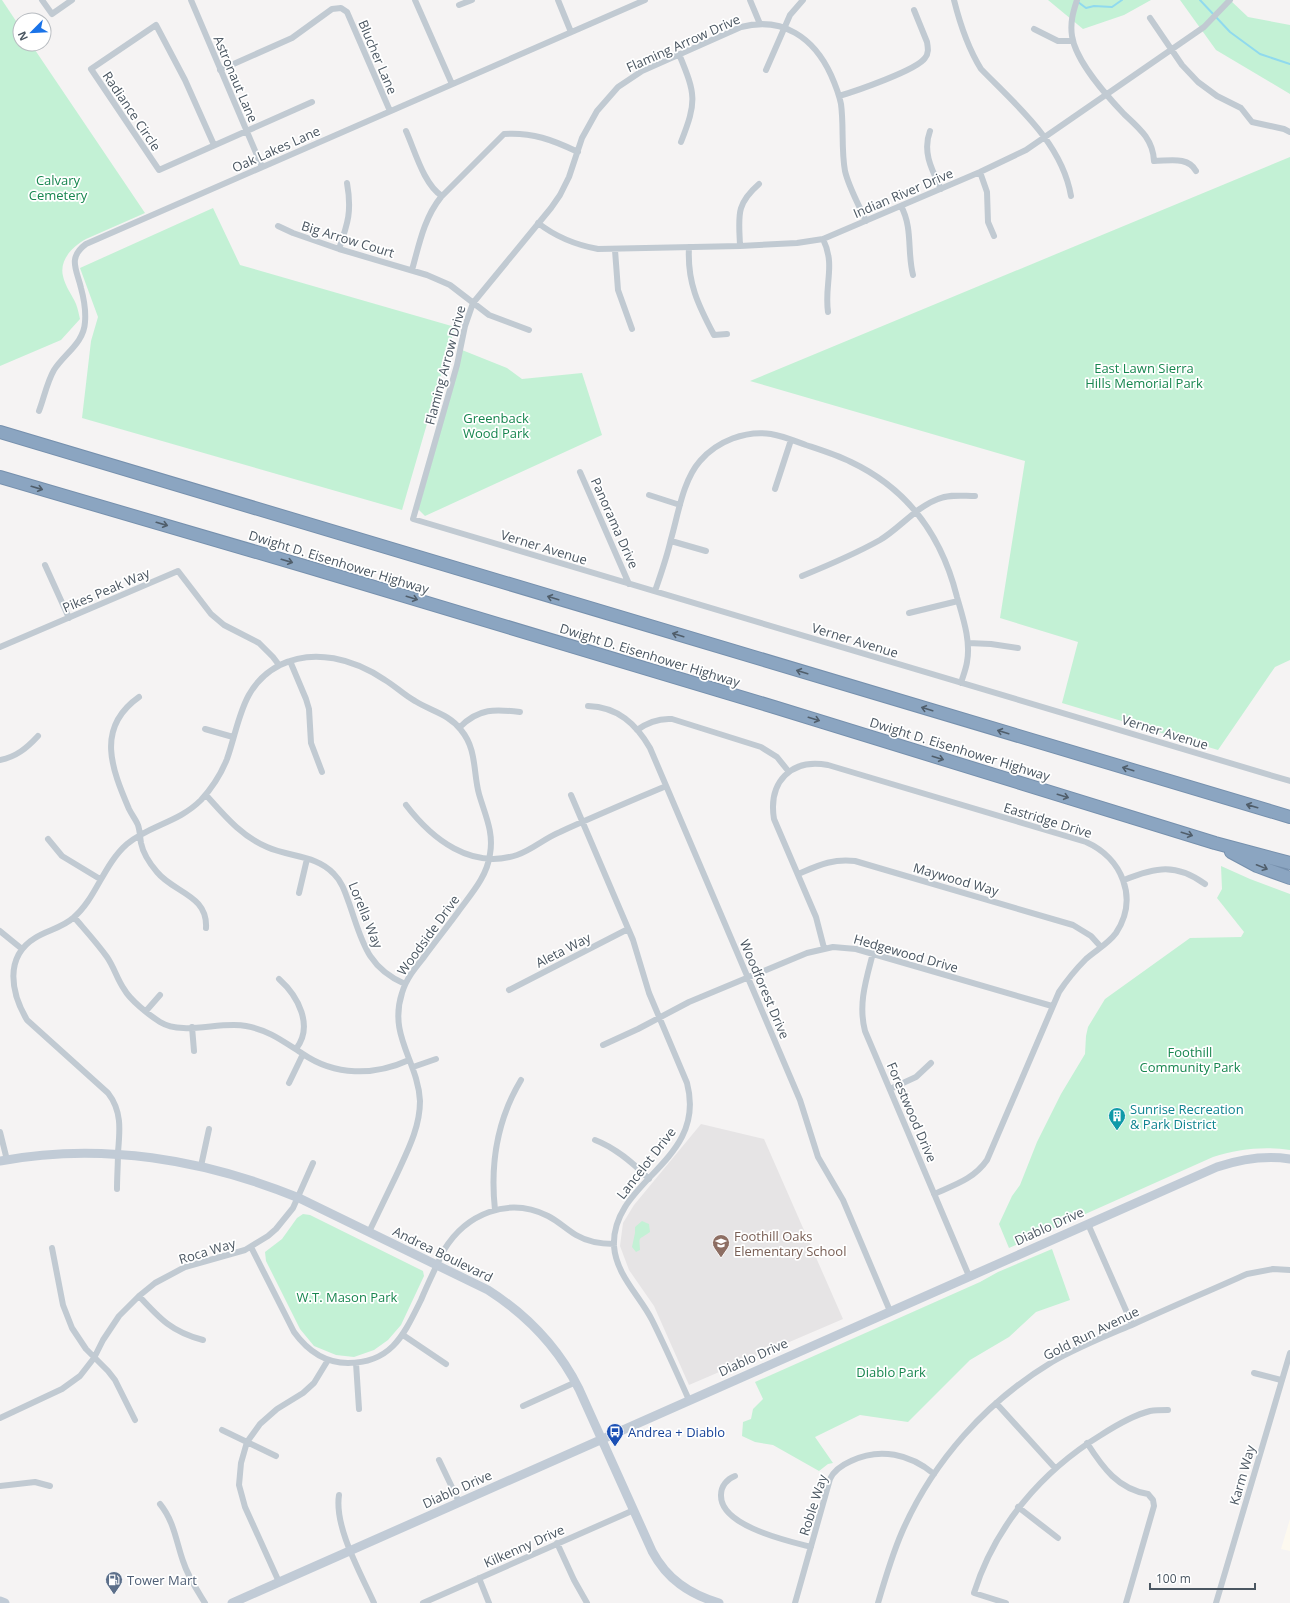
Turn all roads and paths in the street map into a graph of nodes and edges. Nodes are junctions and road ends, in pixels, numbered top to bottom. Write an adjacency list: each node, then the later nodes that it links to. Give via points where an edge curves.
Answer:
1 (42, 0): 2 (street, via 52,14)
2 (72, 0)
3 (191, 0): 24 (street, Astronaut Lane)
4 (415, 0): 26 (street)
5 (472, 0): 14 (street)
6 (558, 0): 20 (street)
7 (645, 0): 13 (street, Oak Lakes Lane)
8 (750, 0): 17 (street)
9 (803, 0): 18 (street, via 793,11)
10 (954, 0): 35 (street, via 962,29 975,60)
11 (1077, 0): 21 (street, via 1071,26)
12 (1230, 0): 22 (street, Indian River Drive, via 1204,27)
13 (630, 3): 20 (street, Oak Lakes Lane)
14 (459, 5)
15 (914, 10): 28 (street, via 927,42 925,58 891,77)
16 (1150, 18): 22 (street)
17 (760, 24): 18 (street, Flaming Arrow Drive); 23 (street, Flaming Arrow Drive, via 741,27)
18 (785, 28): 25 (street); 28 (street, Flaming Arrow Drive, via 806,40 820,54)
19 (1034, 29): 21 (street, via 1058,41)
20 (572, 32): 26 (street, Oak Lakes Lane)
21 (1073, 41): 27 (street, via 1080,57)
22 (1171, 50): 27 (street, Indian River Drive); 34 (street, via 1198,82 1217,96 1241,108 1252,122)
23 (679, 54): 36 (street, via 690,79 693,100); 38 (street, Flaming Arrow Drive, via 642,71 618,87 597,110 582,138)
24 (220, 70): 30 (street, Blucher Lane, via 292,38 332,9 341,8 347,12); 31 (street, Astronaut Lane)
25 (766, 70)
26 (452, 84): 30 (street, Oak Lakes Lane)
27 (1106, 95): 35 (street, Indian River Drive); 41 (street, via 1146,136 1154,161 1186,161)
28 (839, 96): 48 (street, Flaming Arrow Drive, via 842,108 845,171)
29 (312, 102): 31 (street, Radiance Circle)
30 (390, 111): 39 (street, Oak Lakes Lane)
31 (246, 130): 37 (street, Radiance Circle); 39 (street, Astronaut Lane)
32 (406, 131): 45 (street, via 428,181 433,190)
33 (930, 131): 44 (street, via 927,153)
34 (1290, 132)
35 (1045, 138): 40 (street, Indian River Drive, via 1013,158); 46 (street, via 1066,177)
36 (681, 142)
37 (214, 145): 37 (street, Radiance Circle, via 159,170 91,69 156,25 185,80)
38 (578, 152): 45 (street, via 538,136 504,134); 49 (street, Flaming Arrow Drive, via 560,195)
39 (262, 167): 64 (street, Oak Lakes Lane, via 82,247 77,253 74,265 84,297 84,331 54,370)
40 (980, 172): 44 (street, Indian River Drive); 51 (street, via 987,192 988,222)
41 (1196, 172)
42 (347, 183): 55 (street, via 350,214)
43 (759, 184): 53 (street, via 742,204 739,213)
44 (940, 189): 47 (street, Indian River Drive)
45 (442, 196): 57 (street, via 426,222)
46 (1071, 196)
47 (901, 206): 48 (street, Indian River Drive); 58 (street, via 910,229)
48 (866, 221): 52 (street, Indian River Drive)
49 (538, 223): 56 (street, Indian River Drive, via 576,244); 59 (street, Flaming Arrow Drive)
50 (278, 226): 55 (street, Big Arrow Court)
51 (994, 236)
52 (823, 239): 53 (street, Indian River Drive); 60 (street, via 830,265)
53 (740, 246): 54 (street, Indian River Drive)
54 (689, 247): 56 (street, Indian River Drive); 63 (street, via 688,268 696,297 714,335)
55 (339, 249): 57 (street, Big Arrow Court)
56 (615, 250): 61 (street, via 618,290)
57 (412, 270): 59 (street, Big Arrow Court, via 450,285)
58 (913, 275)
59 (473, 302): 62 (street, Big Arrow Court, via 489,315); 74 (street, Flaming Arrow Drive)
60 (828, 312)
61 (632, 329)
62 (529, 330)
63 (727, 334)
64 (39, 410)
65 (0, 432): 106 (highway, Dwight D. Eisenhower Highway, one-way to 65)
66 (791, 440): 69 (street); 72 (street, via 771,434 755,434 721,444 700,461); 73 (street, via 840,457 866,470 890,486)
67 (580, 472): 79 (street, Panorama Drive)
68 (0, 477): 110 (highway, Dwight D. Eisenhower Highway, one-way to 110, via 759,702)
69 (775, 489)
70 (649, 495): 72 (street)
71 (975, 496): 73 (street, via 949,496 938,499)
72 (680, 505): 75 (street)
73 (916, 513): 78 (street, via 862,551); 81 (street, via 927,526 943,555)
74 (413, 519): 79 (street, Verner Avenue)
75 (671, 541): 76 (street); 80 (street)
76 (706, 551)
77 (44, 565): 83 (street)
78 (802, 576)
79 (629, 584): 80 (street, Verner Avenue)
80 (655, 591): 89 (street, Verner Avenue)
81 (958, 601): 82 (street); 84 (street)
82 (909, 613)
83 (69, 618): 85 (street, Pikes Peak Way); 88 (street, Pikes Peak Way, via 178,571 206,608 224,626 259,643)
84 (968, 643): 86 (street); 89 (street, via 967,662)
85 (0, 647)
86 (1018, 648)
87 (290, 661): 88 (street); 93 (street, via 320,657 334,658 360,666 413,700 447,716); 99 (street, via 306,698 311,743)
88 (279, 665): 97 (street, via 262,678 248,695)
89 (961, 683): 101 (street, Verner Avenue)
90 (139, 697): 108 (street, via 121,715 112,736 111,747 115,774)
91 (588, 706): 95 (street, Woodforest Drive, via 602,706 615,712)
92 (520, 712): 93 (street, via 491,710 471,717)
93 (460, 727): 112 (street, Woodside Drive, via 474,757 480,796 490,830)
94 (205, 729): 97 (street)
95 (637, 730): 100 (street, via 653,721 672,719 761,747 777,757); 102 (street, Woodforest Drive, via 650,748)
96 (38, 736): 98 (street, via 22,752)
97 (233, 737): 103 (street, via 224,766)
98 (0, 760)
99 (322, 772)
100 (789, 772): 114 (street, Eastridge Drive, via 776,788 772,809); 117 (street, Eastridge Drive, via 807,764 828,765 1086,842 1096,846 1112,859)
101 (1290, 780)
102 (666, 786): 107 (street); 128 (street, Woodforest Drive)
103 (206, 795): 108 (street, via 179,817); 111 (street, Lorella Way, via 248,837 268,848)
104 (571, 795): 107 (street, Lancelot Drive)
105 (406, 804): 112 (street, via 424,826 445,843 470,855)
106 (1290, 817)
107 (582, 822): 112 (street, via 517,855); 122 (street, Lancelot Drive)
108 (140, 835): 116 (street, via 119,852); 121 (street, via 141,845 156,871 171,886 193,898 200,905 206,918)
109 (48, 840): 116 (street, via 66,859)
110 (1214, 842): 113 (highway, Dwight D. Eisenhower Highway); 115 (highway, one-way to 115, via 1257,866)
111 (307, 859): 119 (street); 130 (street, Lorella Way, via 321,864 334,874 344,888 364,946 370,956 381,970)
112 (490, 859): 130 (street, Woodside Drive, via 478,886)
113 (1290, 863)
114 (798, 874): 124 (street, Eastridge Drive, via 816,917); 125 (street, Maywood Way, via 826,862 854,861 1073,925 1091,936)
115 (1290, 878)
116 (100, 879): 120 (street)
117 (1124, 880): 118 (street, via 1151,870 1165,868 1188,874); 125 (street, Eastridge Drive, via 1124,913 1116,932)
118 (1206, 884)
119 (299, 893)
120 (74, 917): 126 (street, via 38,936); 134 (street, via 107,957 128,995)
121 (206, 928)
122 (628, 929): 131 (street, Aleta Way); 135 (street, Lancelot Drive)
123 (0, 932): 126 (street)
124 (824, 948): 127 (street, Hedgewood Drive, via 839,946); 128 (street, Hedgewood Drive)
125 (1101, 948): 133 (street, Eastridge Drive, via 1077,969 1059,992)
126 (22, 949): 151 (street, via 15,962 13,977 15,992 22,1010 30,1024 108,1093 114,1102 120,1121)
127 (873, 953): 133 (street, Hedgewood Drive); 147 (street, Forestwood Drive, via 862,1001 863,1021)
128 (748, 977): 135 (street, Hedgewood Drive); 170 (street, Woodforest Drive, via 800,1100 818,1158 843,1200)
129 (279, 979): 138 (street, via 295,998 304,1021 303,1036)
130 (405, 984): 142 (street, Woodside Drive, via 398,1021 400,1037)
131 (509, 990)
132 (160, 995): 134 (street)
133 (1052, 1006): 158 (street, Eastridge Drive, via 987,1160 970,1178)
134 (146, 1011): 136 (street, via 169,1026)
135 (659, 1017): 137 (street, Hedgewood Drive); 156 (street, Lancelot Drive, via 687,1083 691,1105 687,1128 682,1138)
136 (192, 1027): 138 (street, via 246,1026 277,1036); 139 (street)
137 (603, 1045)
138 (296, 1049): 140 (street)
139 (194, 1051)
140 (303, 1054): 142 (street, via 330,1067 357,1072 378,1071); 146 (street)
141 (436, 1059): 144 (street)
142 (410, 1060): 144 (street, Woodside Drive)
143 (931, 1063): 147 (street, via 916,1077)
144 (413, 1067): 162 (street, Woodside Drive, via 420,1097 417,1128)
145 (522, 1080): 160 (street, via 508,1104 497,1143 493,1177)
146 (289, 1083)
147 (890, 1089): 158 (street, Forestwood Drive)
148 (209, 1129): 155 (street)
149 (0, 1132): 153 (street)
150 (595, 1140): 156 (street, via 623,1156)
151 (118, 1154): 153 (street, Andrea Boulevard, via 71,1154); 155 (street, Andrea Boulevard); 157 (street)
152 (1290, 1159): 161 (street, Diablo Drive, via 1261,1157 1216,1167)
153 (4, 1161)
154 (313, 1163): 159 (street, Roca Way)
155 (201, 1166): 159 (street, Andrea Boulevard, via 237,1175)
156 (648, 1179): 163 (street, Lancelot Drive, via 619,1218)
157 (117, 1189)
158 (934, 1194): 168 (street, Forestwood Drive)
159 (299, 1198): 162 (street, Andrea Boulevard); 165 (street, Roca Way, via 276,1229)
160 (495, 1210): 163 (street, via 514,1208 536,1211 556,1220 585,1239); 166 (street, via 474,1219 457,1232)
161 (1088, 1224): 168 (street, Diablo Drive); 171 (street)
162 (368, 1232): 166 (street, Andrea Boulevard)
163 (614, 1244): 182 (street, Lancelot Drive, via 619,1268 652,1320)
164 (52, 1248): 175 (street, via 67,1317 79,1339)
165 (251, 1248): 169 (street, Roca Way, via 185,1267 155,1283); 176 (street, via 294,1332 309,1349)
166 (437, 1265): 172 (street); 181 (street, Andrea Boulevard, via 488,1290 516,1309 550,1344)
167 (1290, 1270): 171 (street, Gold Run Avenue, via 1273,1269 1251,1273)
168 (969, 1276): 170 (street, Diablo Drive)
169 (139, 1296): 173 (street, via 165,1324); 175 (street, Roca Way, via 119,1316)
170 (890, 1311): 182 (street, Diablo Drive)
171 (1132, 1324): 183 (street, Gold Run Avenue, via 1052,1362)
172 (403, 1335): 177 (street, via 383,1354); 178 (street)
173 (203, 1340)
174 (1290, 1353): 180 (street, Karm Way)
175 (94, 1358): 187 (street, Roca Way, via 88,1368 72,1383); 188 (street, via 115,1380)
176 (328, 1360): 177 (street); 191 (street, via 314,1383 296,1399 268,1416)
177 (356, 1363): 185 (street)
178 (446, 1364)
179 (1254, 1373): 180 (street)
180 (1281, 1380): 224 (street, Karm Way)
181 (576, 1382): 184 (street); 190 (street, Andrea Boulevard)
182 (689, 1400): 190 (street, Diablo Drive)
183 (996, 1403): 195 (street); 196 (street, Gold Run Avenue, via 964,1435)
184 (524, 1406)
185 (360, 1409)
186 (1168, 1410): 192 (street, via 1150,1411)
187 (0, 1418)
188 (135, 1420)
189 (222, 1430): 191 (street)
190 (602, 1439): 201 (street, Diablo Drive); 204 (street, Andrea Boulevard)
191 (248, 1442): 193 (street); 210 (street, via 239,1474 241,1496)
192 (1087, 1443): 195 (street); 223 (street, via 1119,1483 1148,1494 1153,1500 1154,1506)
193 (276, 1456)
194 (439, 1460): 201 (street)
195 (1055, 1468): 203 (street)
196 (934, 1474): 207 (street, Roble Way, via 916,1461 896,1454 876,1453 847,1462 833,1473 830,1479); 221 (street, Gold Run Avenue, via 902,1533)
197 (735, 1476): 207 (street, via 724,1484 721,1493 722,1502 740,1522 760,1532)
198 (0, 1486): 199 (street, via 35,1482)
199 (50, 1486)
200 (339, 1496): 208 (street, via 338,1518)
201 (459, 1502): 208 (street, Diablo Drive)
202 (160, 1504): 213 (street, via 173,1525 187,1571)
203 (1018, 1507): 205 (street); 222 (street, via 994,1546 974,1593)
204 (634, 1510): 206 (street, Kilkenny Drive); 219 (street, Andrea Boulevard, via 657,1559 668,1575 687,1590)
205 (1058, 1538)
206 (557, 1543): 209 (street, Kilkenny Drive); 218 (street)
207 (811, 1547): 220 (street, Roble Way)
208 (351, 1550): 210 (street, Diablo Drive); 215 (street)
209 (479, 1578): 216 (street, Kilkenny Drive); 217 (street)
210 (279, 1582): 214 (street, Diablo Drive)
211 (0, 1601): 212 (street)
212 (5, 1603)
213 (205, 1603)
214 (232, 1603)
215 (374, 1603)
216 (423, 1603)
217 (489, 1603)
218 (587, 1603)
219 (719, 1603)
220 (795, 1603)
221 (878, 1603)
222 (1006, 1603)
223 (1126, 1603)
224 (1216, 1603)

